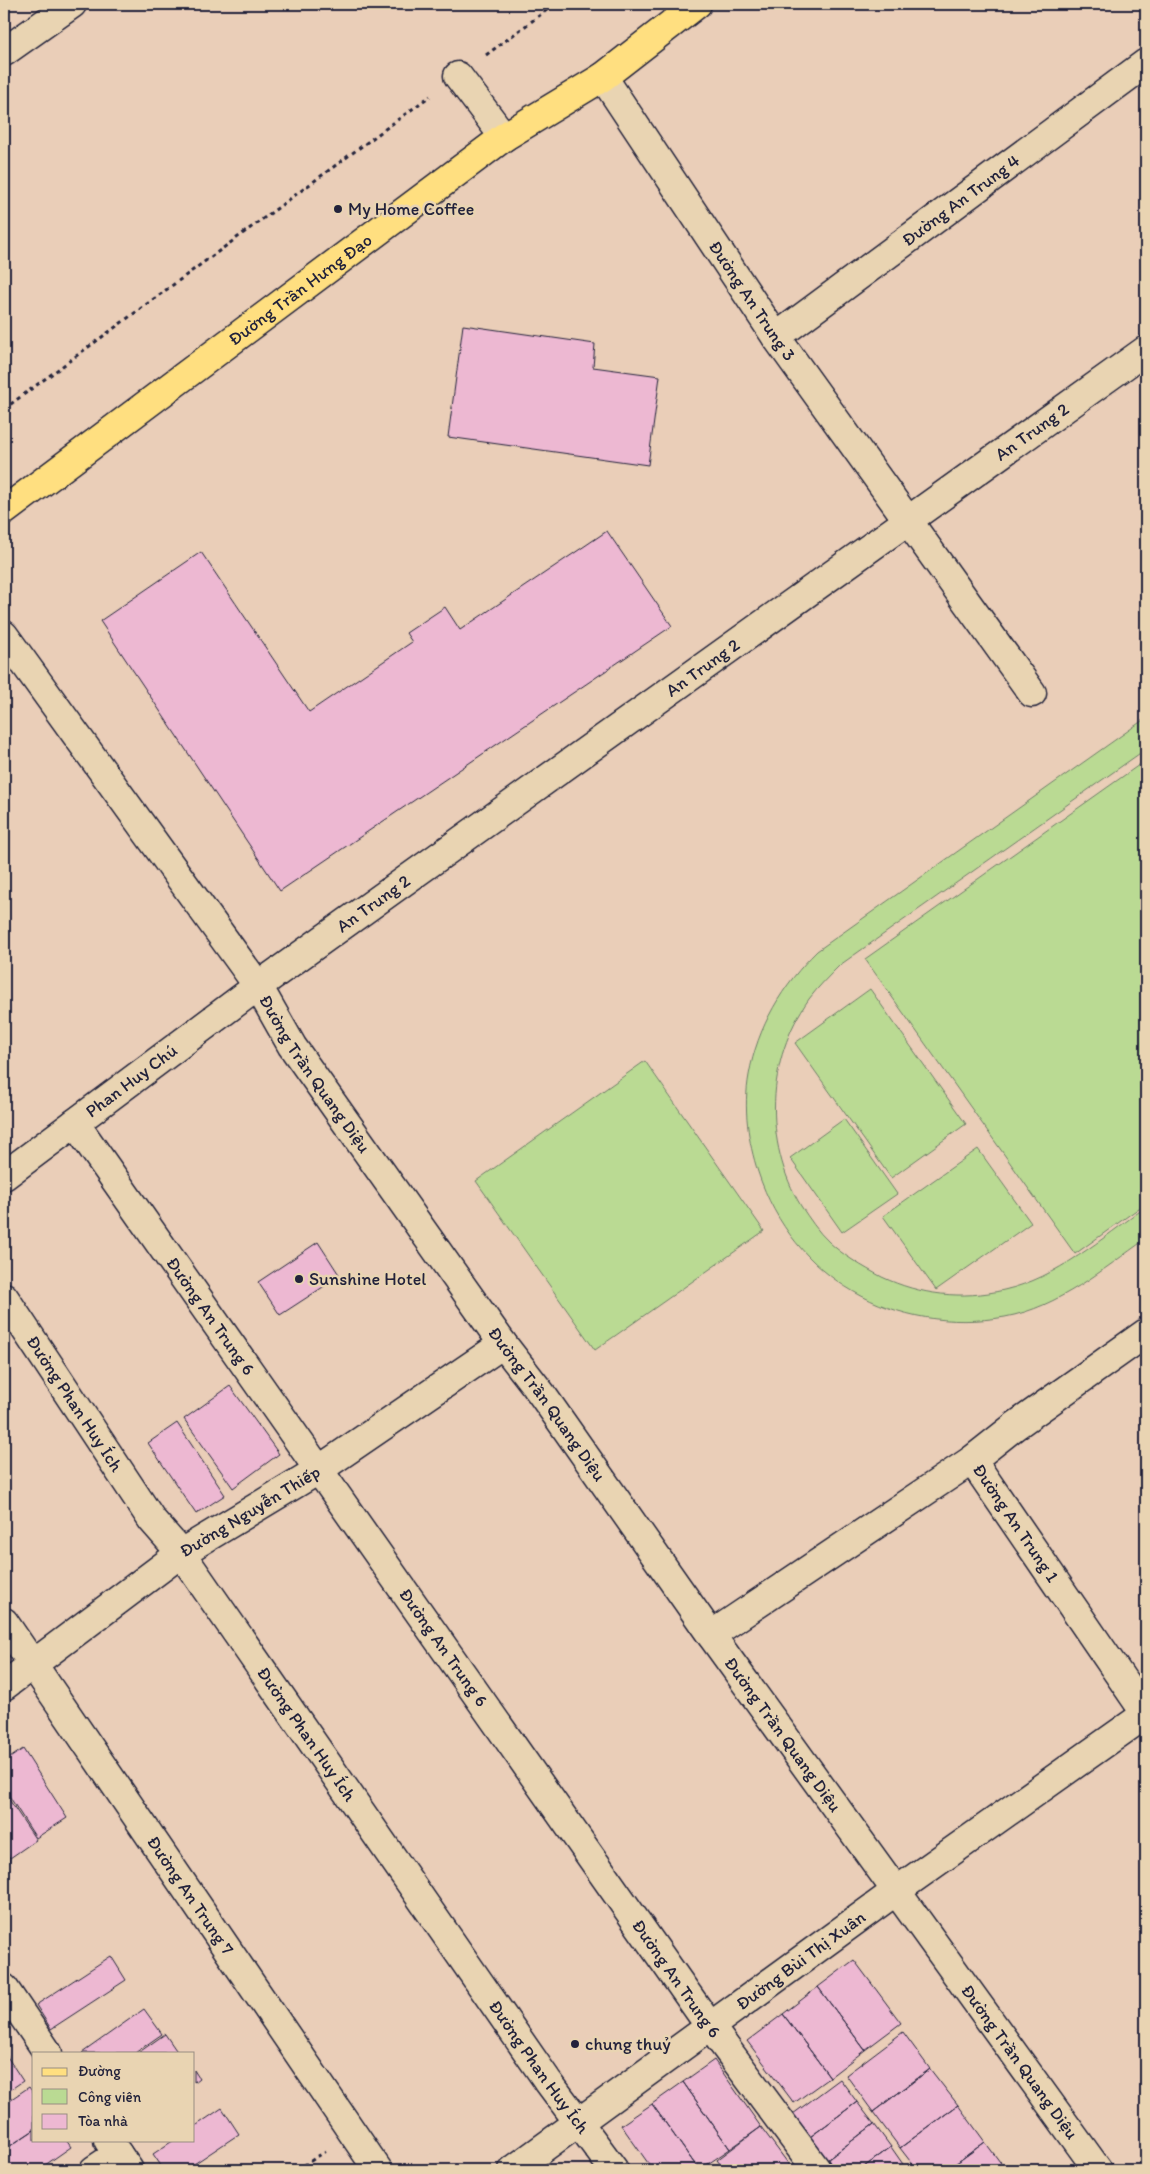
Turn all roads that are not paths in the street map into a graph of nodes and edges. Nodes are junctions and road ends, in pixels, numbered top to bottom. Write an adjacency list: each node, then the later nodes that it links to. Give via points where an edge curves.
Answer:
1 (72, 4): 3 (street)
2 (697, 4): 6 (main road, Đường Trần Hưng Đạo)
3 (4, 52)
4 (1146, 63): 8 (street, Đường An Trung 4)
5 (458, 76): 7 (street)
6 (604, 77): 7 (main road, Đường Trần Hưng Đạo); 8 (street, Đường An Trung 3)
7 (504, 137): 10 (main road, Đường Trần Hưng Đạo)
8 (776, 336): 11 (street, Đường An Trung 3)
9 (1146, 350): 11 (street, An Trung 2)
10 (4, 511)
11 (907, 520): 13 (street, Đường An Trung 3); 14 (street, An Trung 2)
12 (4, 635): 14 (street, Đường Trần Quang Diệu)
13 (1032, 694)
14 (258, 986): 15 (street, Phan Huy Chú); 19 (street, Đường Trần Quang Diệu, via 292,1046)
15 (75, 1123): 16 (street, Phan Huy Chú); 21 (street, Đường An Trung 6)
16 (4, 1176)
17 (4, 1297): 22 (street, Đường Phan Huy Ích, via 152,1520)
18 (1146, 1333): 20 (street, Đường An Trung 1)
19 (503, 1344): 21 (street, Đường Nguyễn Thiếp); 24 (street, Đường Trần Quang Diệu)
20 (972, 1460): 24 (street); 27 (street, Đường An Trung 1)
21 (320, 1469): 22 (street, Đường Nguyễn Thiếp); 30 (street, Đường An Trung 6)
22 (181, 1553): 25 (street, Đường Nguyễn Thiếp); 32 (street, Đường Phan Huy Ích)
23 (4, 1622): 25 (street, Đường An Trung 7)
24 (711, 1635): 28 (street, Đường Trần Quang Diệu)
25 (33, 1663): 26 (street, Đường Nguyễn Thiếp); 35 (street, Đường An Trung 7)
26 (4, 1686)
27 (1146, 1714): 28 (street, Đường An Trung 1)
28 (896, 1891): 30 (street, Đường Bùi Thị Xuân); 39 (street, Đường Trần Quang Diệu)
29 (6, 1997): 31 (street)
30 (709, 2025): 32 (street, Đường Bùi Thị Xuân); 38 (street, Đường An Trung 6)
31 (47, 2052)
32 (577, 2122): 36 (street, Đường Bùi Thị Xuân); 37 (street, Đường Phan Huy Ích)
33 (118, 2155): 34 (street)
34 (94, 2170)
35 (378, 2170)
36 (512, 2170)
37 (614, 2170)
38 (817, 2170)
39 (1098, 2170)

